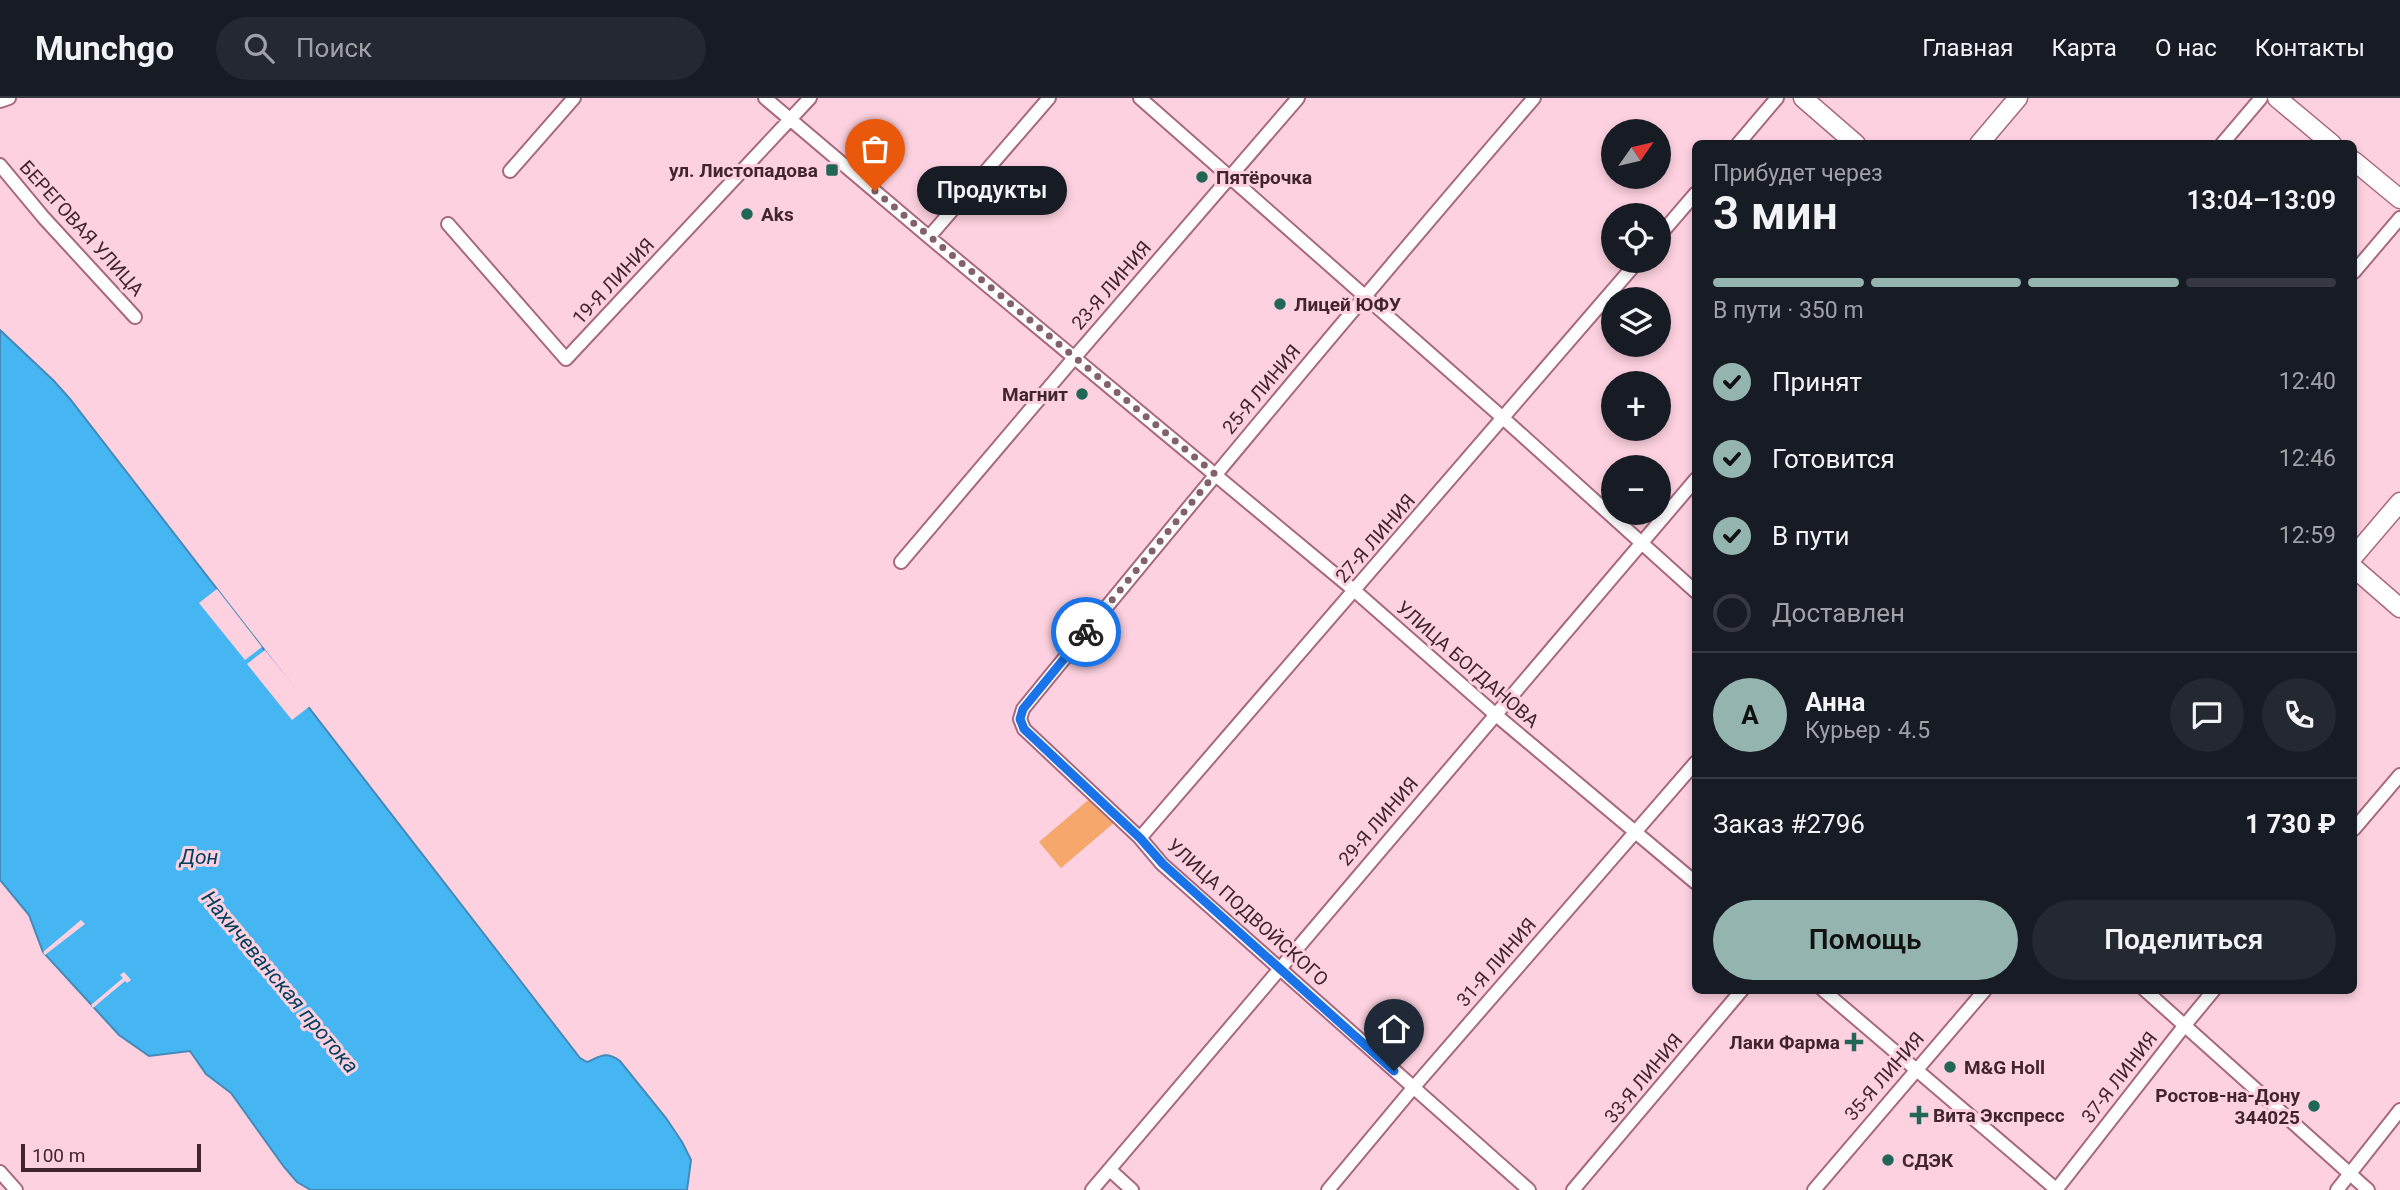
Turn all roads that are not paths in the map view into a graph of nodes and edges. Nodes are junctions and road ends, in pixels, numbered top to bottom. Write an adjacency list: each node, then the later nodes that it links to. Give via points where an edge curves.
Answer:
1 (9, 98): 14 (street)
2 (574, 98): 23 (street)
3 (765, 98): 15 (street, УЛИЦА БОГДАНОВА)
4 (810, 98): 15 (street, 19-Я ЛИНИЯ)
5 (1049, 98): 30 (street)
6 (1140, 98): 24 (street)
7 (1298, 98): 24 (street, 23-Я ЛИНИЯ)
8 (1534, 98): 33 (street, 25-Я ЛИНИЯ)
9 (1777, 98): 16 (street)
10 (1803, 98): 17 (street)
11 (2018, 98): 18 (street)
12 (2261, 98): 19 (street)
13 (2277, 98): 20 (street)
14 (0, 102)
15 (791, 120): 29 (street, 19-Я ЛИНИЯ, via 566,359); 30 (street, УЛИЦА БОГДАНОВА)
16 (1741, 140)
17 (1851, 140)
18 (1982, 140)
19 (2225, 140)
20 (2327, 140)
21 (2357, 163): 26 (street)
22 (0, 165): 34 (street, БЕРЕГОВАЯ УЛИЦА)
23 (510, 171)
24 (1229, 178): 33 (street); 35 (street, 23-Я ЛИНИЯ)
25 (1692, 198): 28 (street)
26 (2400, 199)
27 (2400, 218): 31 (street)
28 (1671, 222)
29 (448, 224)
30 (929, 237): 35 (street, УЛИЦА БОГДАНОВА)
31 (2357, 268)
32 (1628, 273): 36 (street, 27-Я ЛИНИЯ)
33 (1364, 295): 36 (street); 37 (street, 25-Я ЛИНИЯ)
34 (135, 317)
35 (1074, 358): 37 (street, УЛИЦА БОГДАНОВА); 42 (street, 23-Я ЛИНИЯ)
36 (1503, 418): 40 (street); 45 (street, 27-Я ЛИНИЯ)
37 (1215, 474): 45 (street, УЛИЦА БОГДАНОВА); 47 (street, 25-Я ЛИНИЯ)
38 (1692, 484): 40 (street, 29-Я ЛИНИЯ)
39 (2400, 502): 41 (street)
40 (1642, 543): 44 (street); 48 (street, 29-Я ЛИНИЯ)
41 (2357, 552)
42 (901, 562)
43 (2357, 571): 46 (street)
44 (1692, 588)
45 (1355, 591): 48 (street, УЛИЦА БОГДАНОВА); 53 (street, 27-Я ЛИНИЯ)
46 (2400, 608)
47 (1023, 709): 53 (street, УЛИЦА ПОДВОЙСКОГО, via 1024,729)
48 (1496, 715): 52 (street, УЛИЦА БОГДАНОВА); 55 (street, 29-Я ЛИНИЯ)
49 (1692, 767): 52 (street, 31-Я ЛИНИЯ)
50 (2400, 775): 51 (street)
51 (2357, 825)
52 (1636, 831): 54 (street, УЛИЦА БОГДАНОВА); 63 (street, 31-Я ЛИНИЯ)
53 (1140, 838): 55 (street, УЛИЦА ПОДВОЙСКОГО, via 1163,864)
54 (1692, 880)
55 (1280, 967): 63 (street, УЛИЦА ПОДВОЙСКОГО); 65 (street, 29-Я ЛИНИЯ)
56 (1739, 994): 73 (street, 33-Я ЛИНИЯ)
57 (1828, 994): 62 (street)
58 (1982, 994): 62 (street, 35-Я ЛИНИЯ)
59 (2150, 994): 61 (street)
60 (2211, 994): 61 (street, 37-Я ЛИНИЯ)
61 (2185, 1025): 67 (street); 75 (street, 37-Я ЛИНИЯ)
62 (1916, 1070): 74 (street, 35-Я ЛИНИЯ); 75 (street)
63 (1413, 1088): 71 (street, 31-Я ЛИНИЯ); 72 (street, УЛИЦА ПОДВОЙСКОГО)
64 (2400, 1110): 67 (street)
65 (1110, 1170): 69 (street, 29-Я ЛИНИЯ); 70 (street)
66 (0, 1172): 68 (street)
67 (2350, 1174): 76 (street); 77 (street)
68 (16, 1190)
69 (1092, 1190)
70 (1132, 1190)
71 (1328, 1190)
72 (1529, 1190)
73 (1573, 1190)
74 (1814, 1190)
75 (2057, 1190)
76 (2337, 1190)
77 (2368, 1190)

